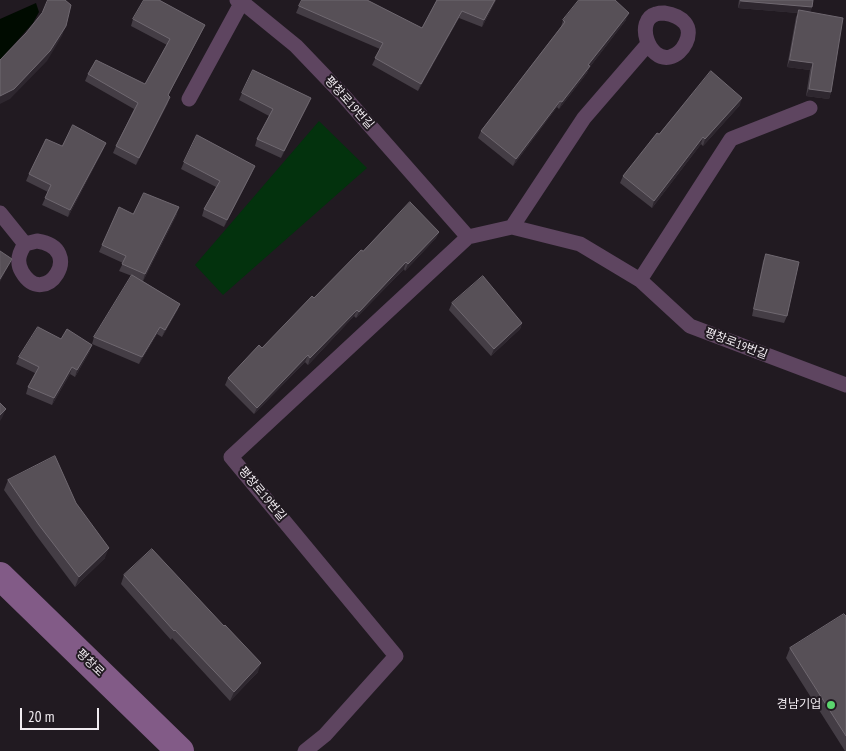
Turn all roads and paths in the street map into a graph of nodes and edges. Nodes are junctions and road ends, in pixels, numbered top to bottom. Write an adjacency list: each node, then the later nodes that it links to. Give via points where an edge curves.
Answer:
1 (241, 1): 3 (lane, 평창로19번길); 7 (lane, 평창로19번길, via 296,46)
2 (648, 44): 6 (lane, via 584,118)
3 (189, 99)
4 (810, 108): 9 (lane, via 731,139)
5 (0, 212): 8 (lane)
6 (512, 227): 7 (lane, 평창로19번길); 9 (lane, 평창로19번길, via 580,244)
7 (468, 236): 13 (lane, 평창로19번길, via 231,457 396,656 325,735)
8 (25, 244)
9 (640, 280): 10 (lane, 평창로19번길, via 690,326)
10 (846, 385)
11 (0, 576): 12 (street, 평창로)
12 (180, 751)
13 (306, 751)

